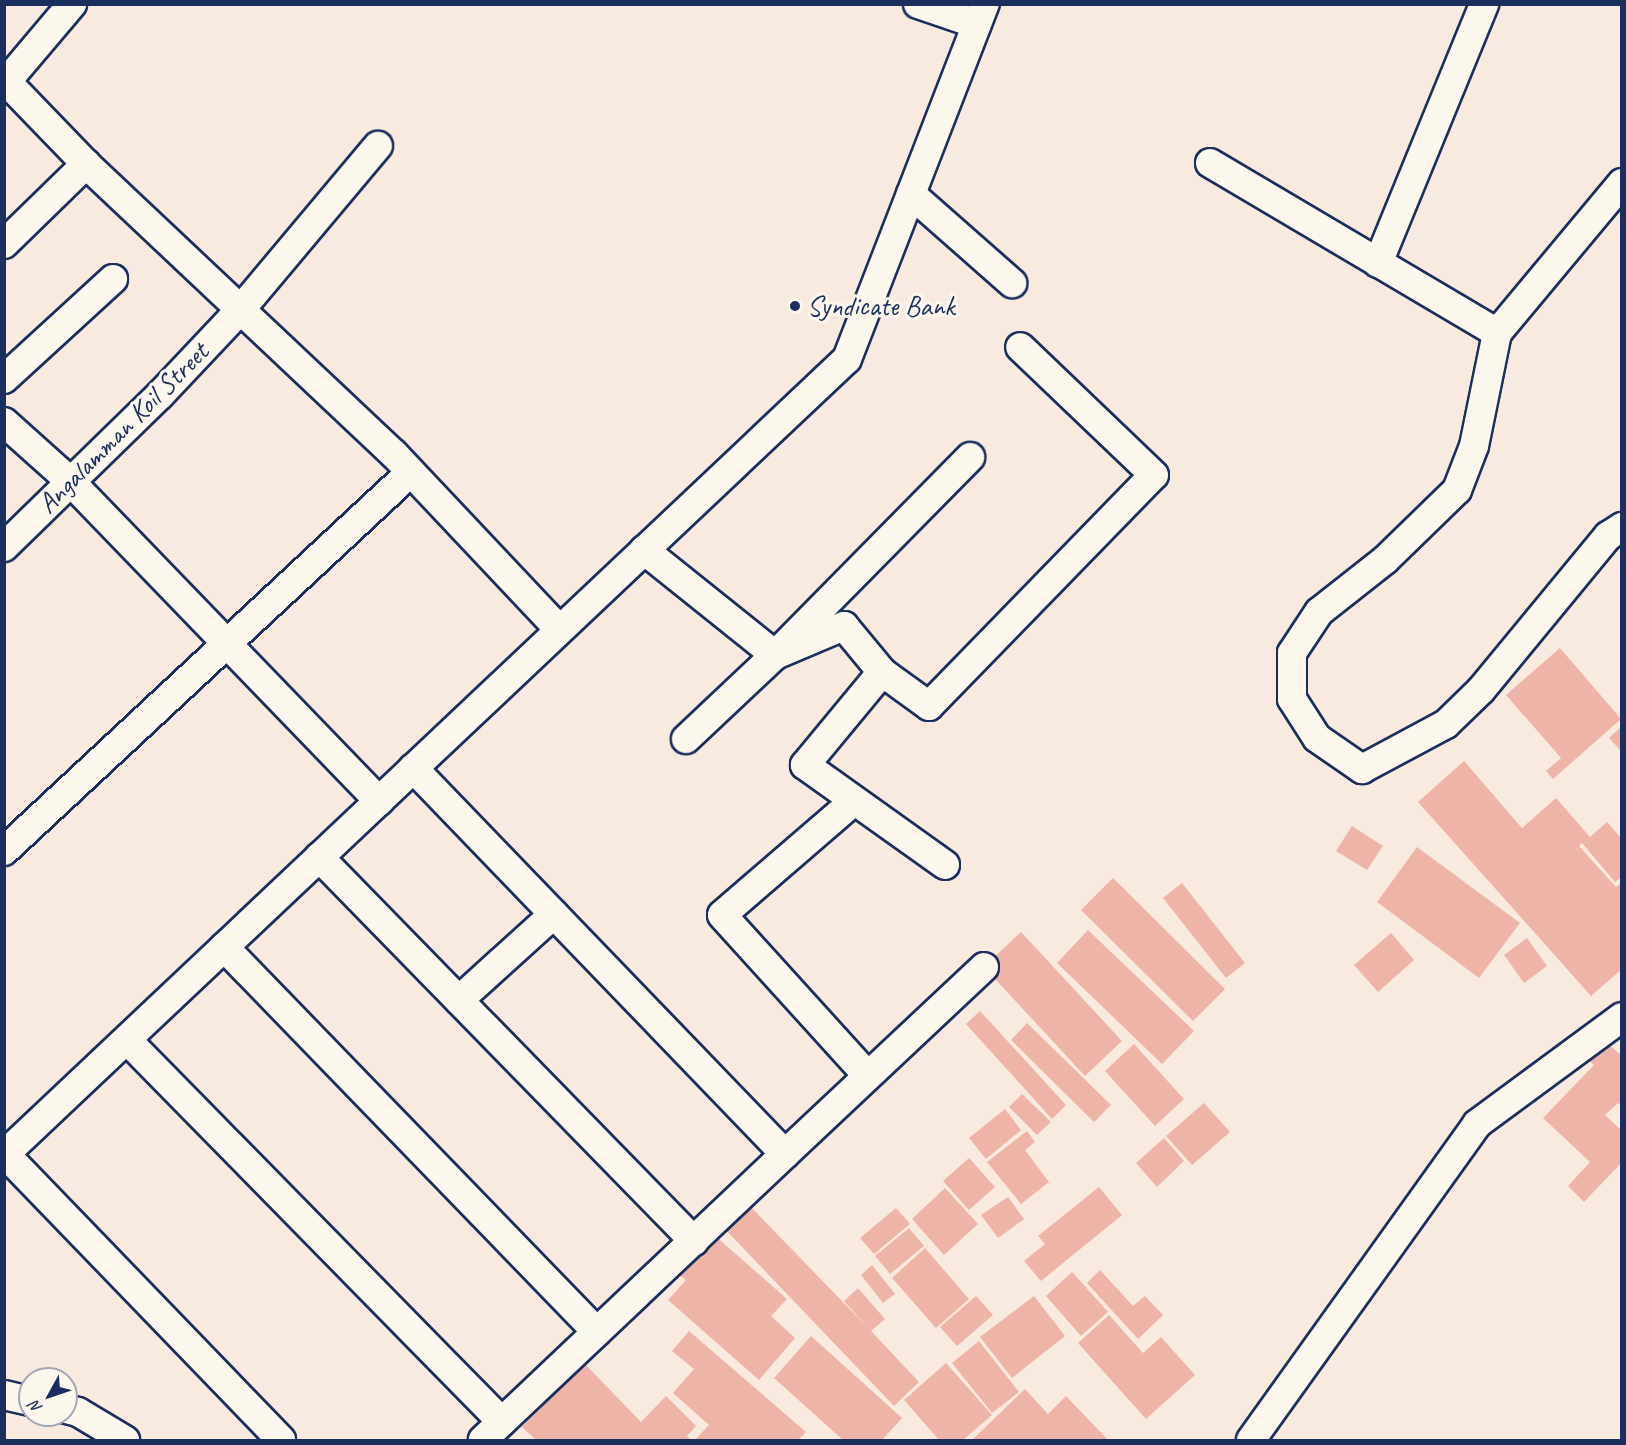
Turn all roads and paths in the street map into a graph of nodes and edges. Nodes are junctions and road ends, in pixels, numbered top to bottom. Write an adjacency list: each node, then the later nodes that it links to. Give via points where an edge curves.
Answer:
1 (72, 4): 5 (street)
2 (918, 4): 4 (street)
3 (1484, 4): 12 (street)
4 (981, 14): 10 (street)
5 (6, 80): 8 (street)
6 (378, 146): 15 (street, Angalamman Koil Street)
7 (1210, 163): 12 (street)
8 (86, 164): 11 (street); 15 (street)
9 (1622, 183): 16 (street)
10 (911, 194): 14 (street); 25 (street, via 847,360)
11 (4, 243)
12 (1378, 263): 16 (street)
13 (113, 279): 18 (street)
14 (1012, 282)
15 (241, 309): 21 (street); 22 (street, Angalamman Koil Street, via 160,395)
16 (1497, 333): 23 (street, via 1474,446 1457,490 1385,561 1318,612 1292,652 1292,699 1317,738 1362,769 1446,724 1481,690 1608,536)
17 (1020, 347): 29 (street, via 1154,475 929,706)
18 (4, 379)
19 (4, 422): 22 (street)
20 (970, 457): 28 (street)
21 (411, 472): 26 (street); 27 (street)
22 (70, 481): 24 (street, Angalamman Koil Street); 27 (street)
23 (1622, 527)
24 (4, 546)
25 (644, 550): 26 (street); 28 (street)
26 (559, 629): 31 (street)
27 (226, 644): 32 (street); 34 (street)
28 (776, 656): 29 (street, via 844,626); 30 (street)
29 (882, 672): 33 (street, via 805,765)
30 (686, 739)
31 (413, 768): 32 (street); 37 (street)
32 (379, 801): 35 (street)
33 (854, 801): 36 (street); 43 (street, via 722,915)
34 (4, 851)
35 (319, 857): 38 (street); 40 (street)
36 (945, 865)
37 (554, 914): 40 (street); 45 (street)
38 (224, 947): 42 (street); 47 (street)
39 (984, 967): 43 (street)
40 (459, 1000): 46 (street)
41 (1622, 1017): 52 (street, via 1477,1124)
42 (127, 1040): 44 (street); 49 (street)
43 (868, 1076): 45 (street)
44 (5, 1154): 51 (street)
45 (785, 1154): 46 (street)
46 (694, 1241): 47 (street)
47 (597, 1332): 49 (street)
48 (78, 1412): 50 (street)
49 (494, 1434)
50 (125, 1440)
51 (281, 1440)
52 (1251, 1440)

